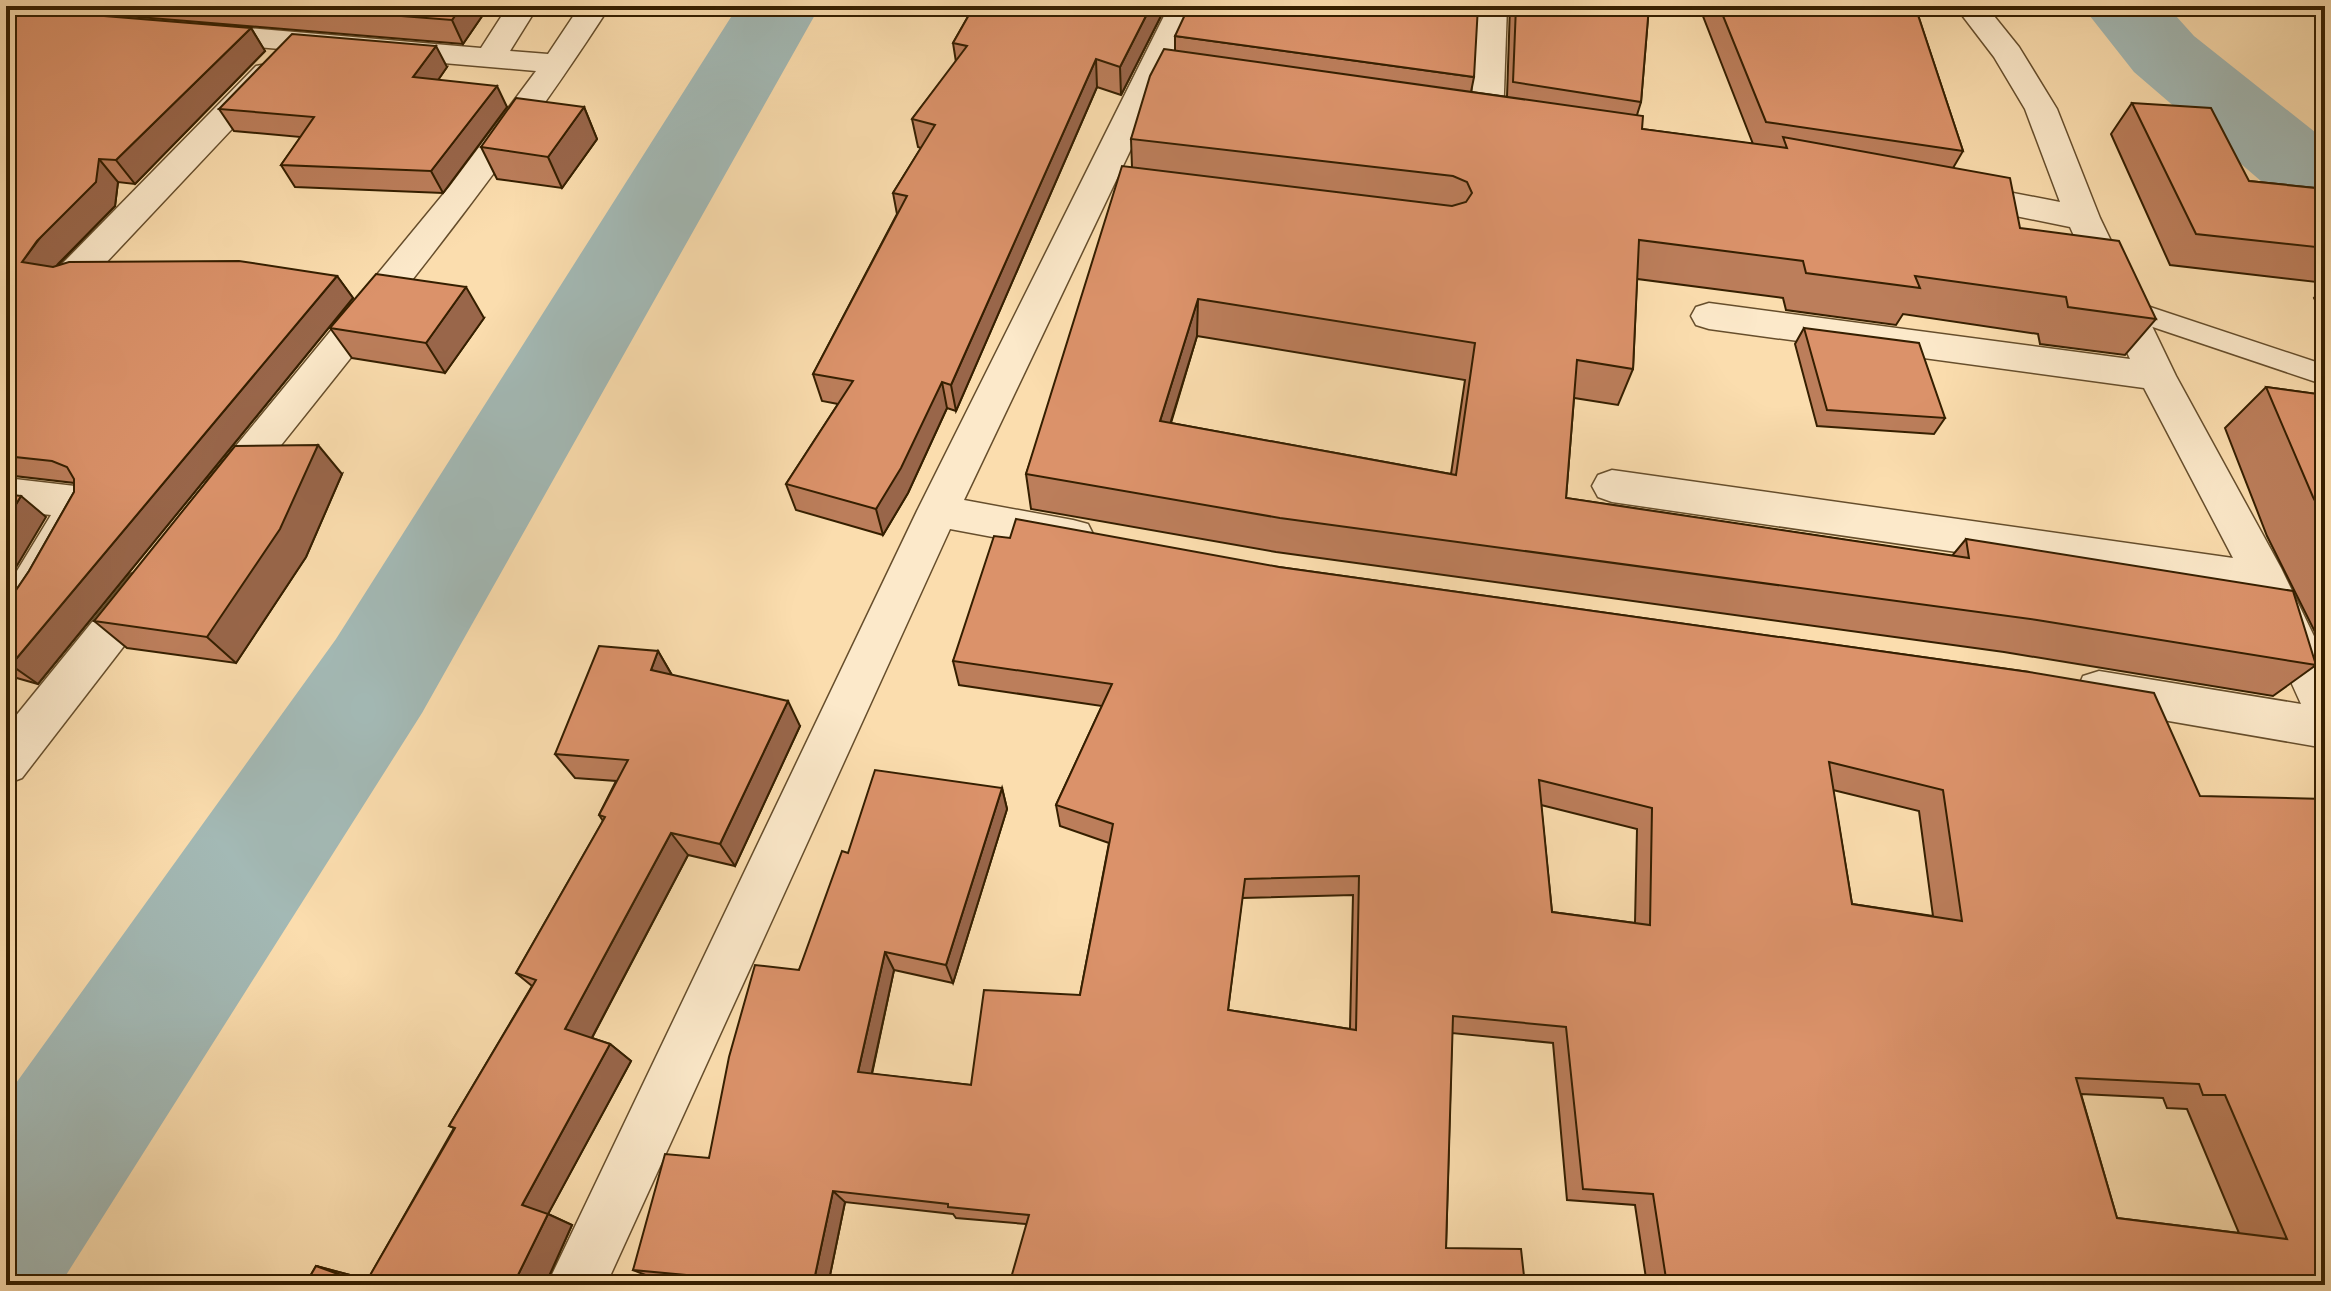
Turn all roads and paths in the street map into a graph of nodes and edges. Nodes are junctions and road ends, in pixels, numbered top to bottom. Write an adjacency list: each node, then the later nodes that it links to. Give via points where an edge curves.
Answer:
1 (523, 6): 8 (street)
2 (595, 6): 9 (street)
3 (1184, 6): 20 (street, via 1168,75 1113,189)
4 (1492, 6): 10 (street)
5 (1970, 6): 12 (street, via 2008,54 2041,109)
6 (181, 17): 7 (street)
7 (296, 42): 8 (street); 13 (street)
8 (489, 60): 9 (street)
9 (558, 64): 21 (street, via 472,185)
10 (1488, 120)
11 (1926, 188): 12 (street)
12 (2083, 218): 14 (street)
13 (73, 275)
14 (2126, 308): 16 (lane); 17 (street)
15 (1709, 316): 17 (street)
16 (2325, 375)
17 (2157, 376): 24 (street)
18 (1612, 486): 24 (street)
19 (6, 494): 25 (street, via 75,502 37,578)
20 (938, 511): 22 (street); 30 (street)
21 (194, 525)
22 (1107, 542)
23 (165, 563): 29 (street)
24 (2266, 580): 27 (street)
25 (6, 625)
26 (2065, 685): 28 (street)
27 (2325, 706)
28 (2325, 728)
29 (6, 763)
30 (581, 1284)

